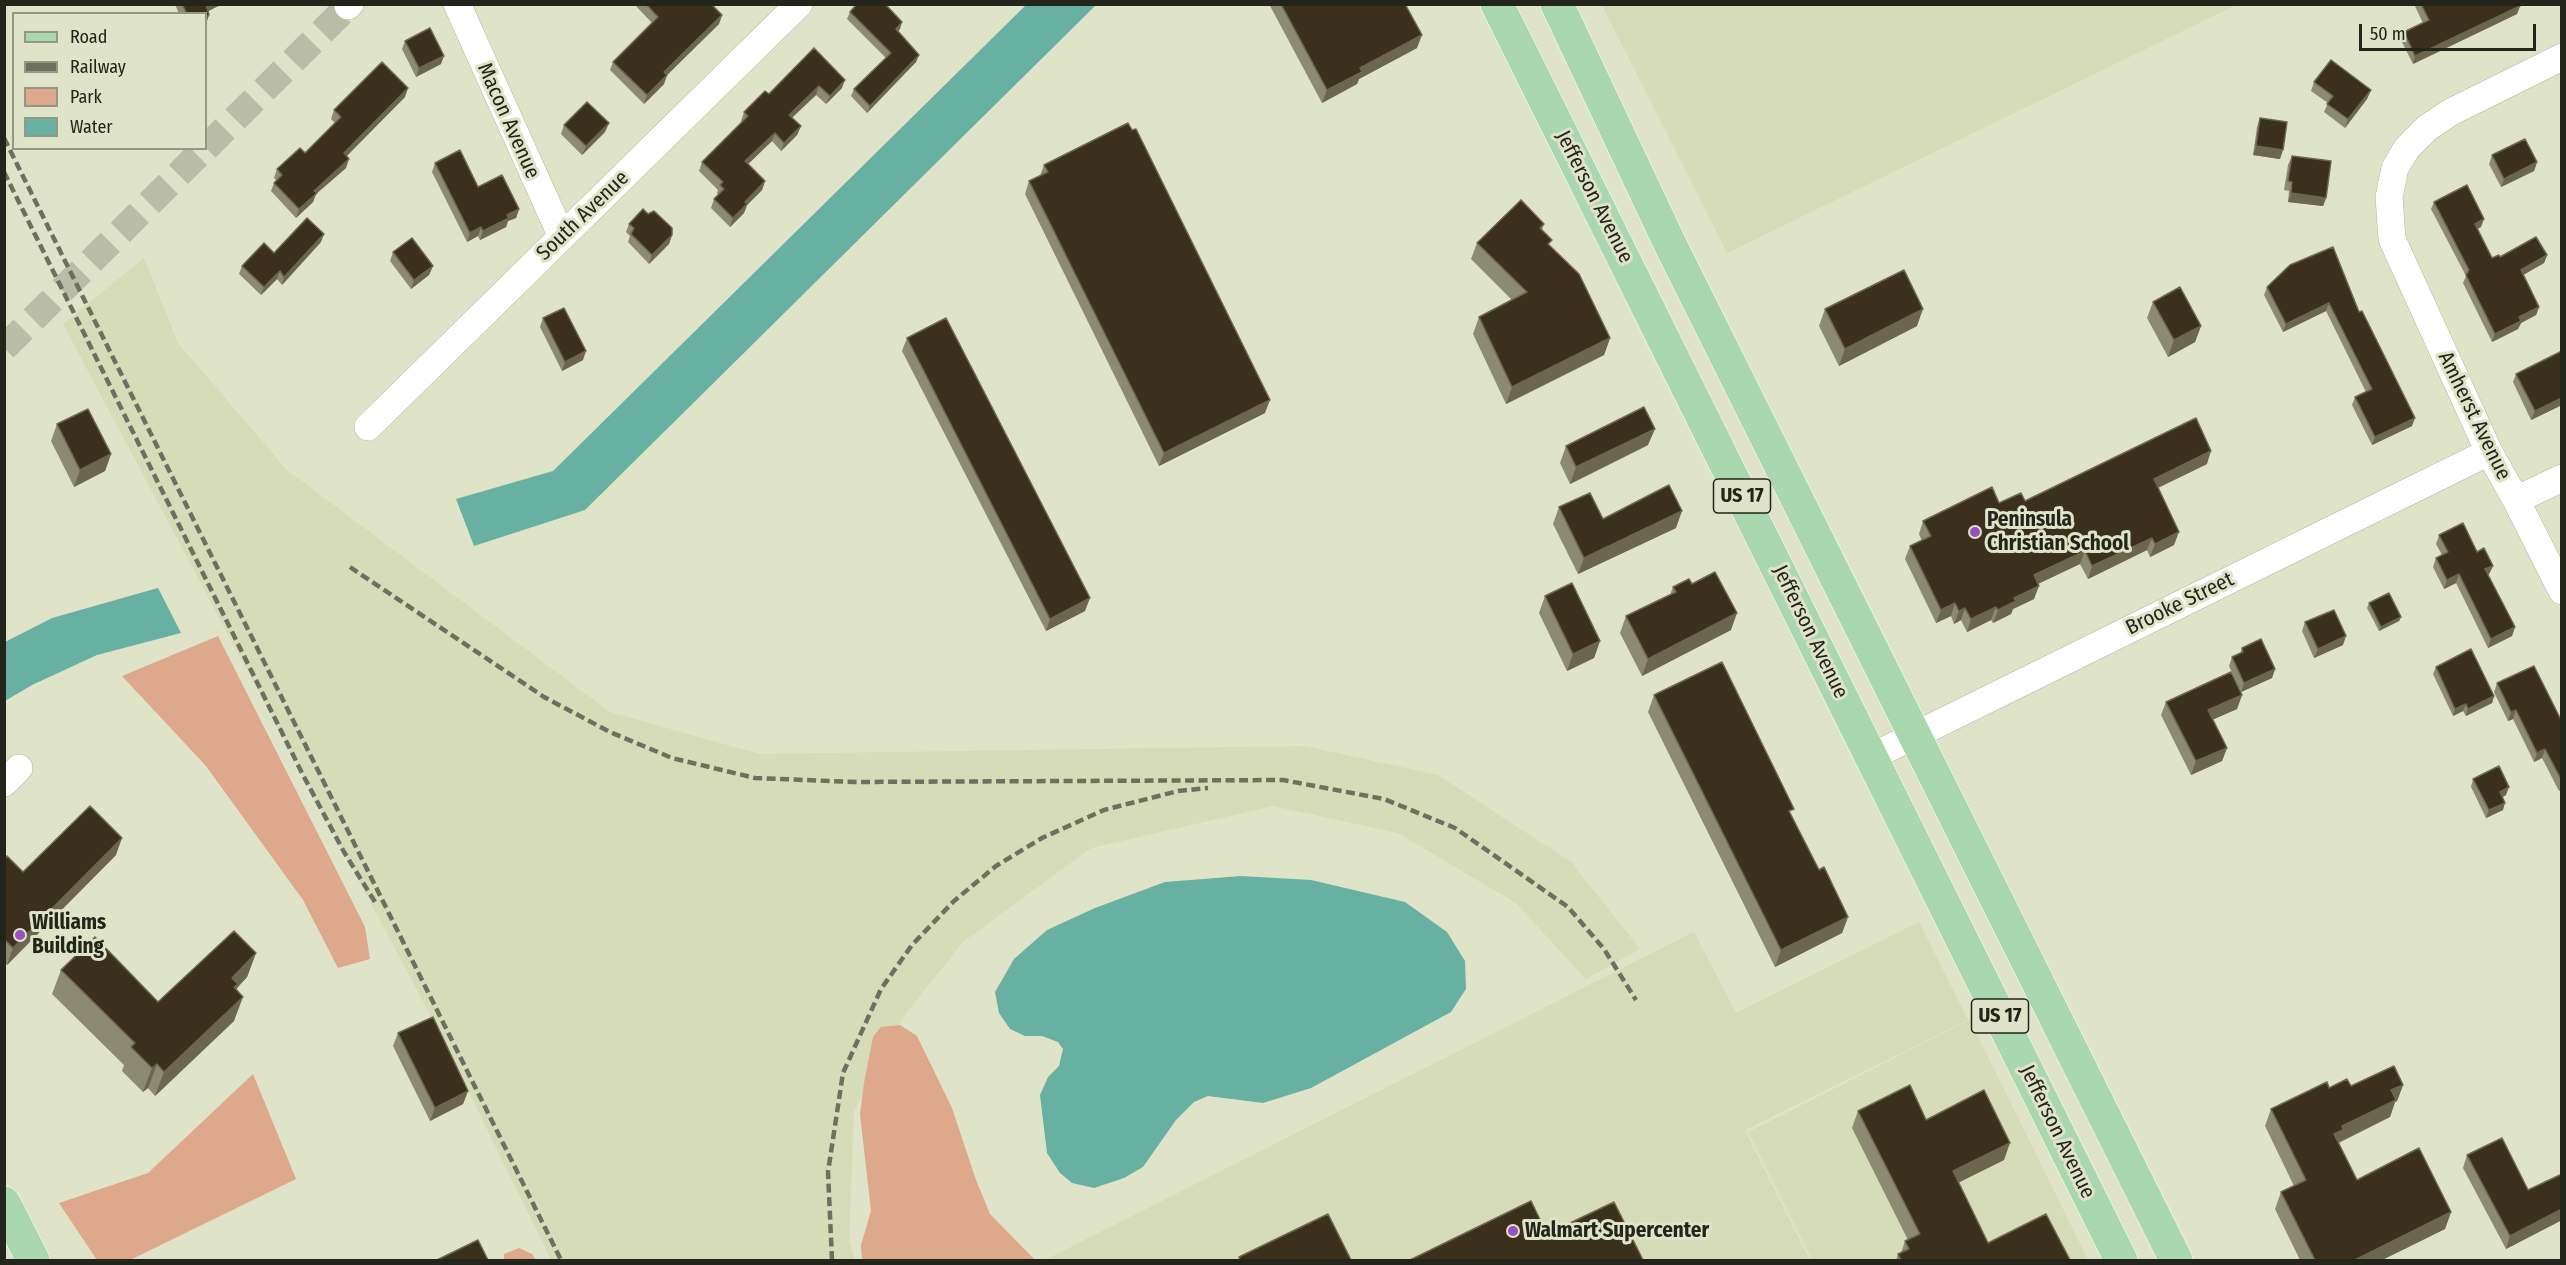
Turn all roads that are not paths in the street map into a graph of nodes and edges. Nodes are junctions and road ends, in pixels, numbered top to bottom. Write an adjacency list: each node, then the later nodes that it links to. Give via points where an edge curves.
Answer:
1 (456, 4): 6 (street, Macon Avenue)
2 (799, 4): 6 (street, South Avenue)
3 (1497, 4): 13 (main road, Jefferson Avenue / US 17)
4 (1557, 4): 12 (main road, US 17, via 1670,244)
5 (2562, 57): 8 (street, Amherst Avenue, via 2427,128 2408,148 2390,183 2392,238)
6 (562, 237): 7 (street, South Avenue)
7 (368, 427)
8 (2488, 453): 10 (street, Amherst Avenue); 12 (street, Brooke Street)
9 (2562, 478): 10 (street)
10 (2516, 500): 11 (street, Amherst Avenue)
11 (2562, 591)
12 (1914, 736): 13 (street, Brooke Street); 17 (main road, US 17)
13 (1871, 757): 16 (main road, Jefferson Avenue / US 17)
14 (4, 1203): 15 (main road)
15 (33, 1260)
16 (2121, 1260)
17 (2176, 1260)

